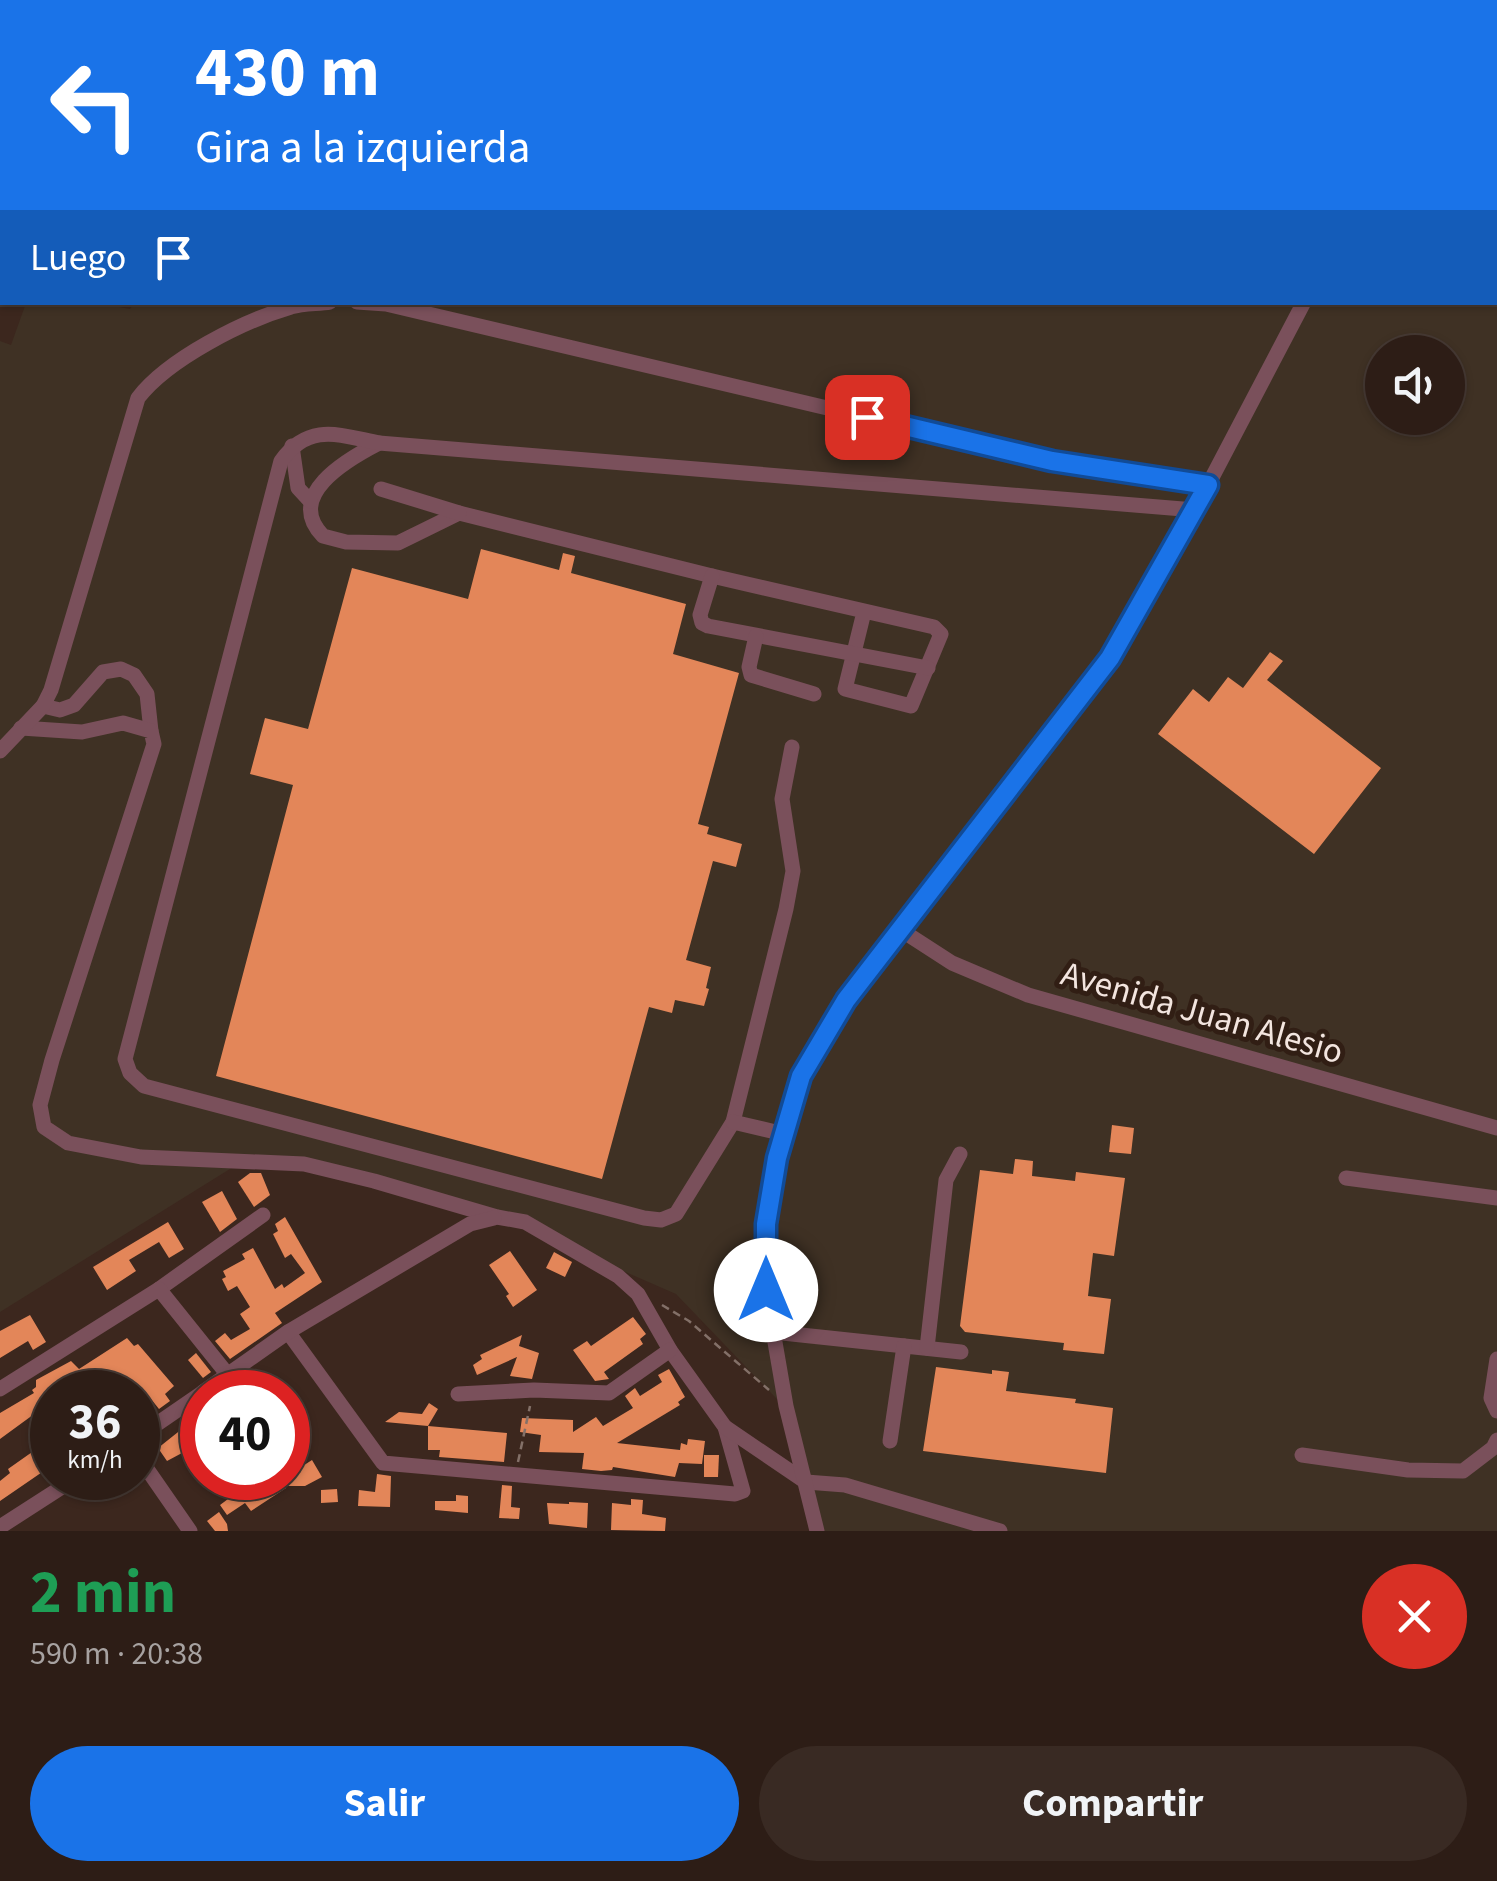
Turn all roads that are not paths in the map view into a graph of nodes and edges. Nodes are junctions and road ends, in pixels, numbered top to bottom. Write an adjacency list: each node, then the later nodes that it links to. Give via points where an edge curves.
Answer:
1 (303, 305): 17 (street, via 239,328 155,376 138,398)
2 (390, 305): 6 (street, via 1052,461)
3 (1302, 305): 6 (street)
4 (378, 442): 5 (street, via 329,432); 8 (street, via 345,461); 9 (street)
5 (292, 446): 8 (street, via 298,488); 23 (street, via 276,480 125,1059 130,1073 144,1086 662,1220 676,1214)
6 (1208, 485): 9 (street)
7 (382, 489): 10 (street)
8 (310, 501): 10 (street, via 314,527 346,542 398,543)
9 (1195, 510): 22 (street, via 1110,658)
10 (459, 513): 11 (street)
11 (712, 576): 12 (street); 13 (street, via 702,622)
12 (864, 612): 14 (street); 15 (street, via 941,630)
13 (756, 636): 14 (street); 16 (street, via 751,675)
14 (853, 656): 15 (street); 15 (street, via 845,689 908,706)
15 (928, 668)
16 (814, 694)
17 (43, 706): 18 (street); 19 (street, via 74,705 103,672 121,669 147,694)
18 (21, 728): 19 (street, via 82,732 123,724); 21 (street)
19 (151, 731): 30 (street, via 154,744 52,1060 40,1105 44,1126 68,1143 142,1157 304,1164)
20 (792, 748): 23 (street, via 782,799 793,870)
21 (0, 751)
22 (901, 930): 24 (street, Avenida Juan Alesio, via 952,963 1028,995); 25 (street, via 846,1000 801,1076)
23 (733, 1122): 25 (street)
24 (1497, 1128)
25 (784, 1134): 33 (street, via 766,1224)
26 (960, 1154): 35 (street, via 946,1180)
27 (1346, 1178): 28 (street)
28 (1497, 1198)
29 (263, 1216): 31 (street)
30 (498, 1218): 32 (street, via 470,1224); 36 (street, via 525,1222 618,1276 638,1294)
31 (160, 1289): 39 (street); 41 (street)
32 (288, 1332): 40 (street); 44 (street, via 383,1462 735,1494 743,1491)
33 (773, 1332): 34 (street); 48 (street)
34 (904, 1346): 35 (street); 46 (street)
35 (927, 1348): 37 (street)
36 (670, 1350): 42 (street, via 608,1393); 44 (street)
37 (960, 1352)
38 (1497, 1359): 43 (street, via 1491,1398)
39 (214, 1370)
40 (240, 1370)
41 (0, 1390)
42 (458, 1394)
43 (1497, 1412)
44 (725, 1427): 48 (street)
45 (1497, 1440): 47 (street, via 1463,1472)
46 (890, 1441)
47 (1302, 1455)
48 (806, 1482): 53 (street); 54 (street, via 845,1485)
49 (160, 1488): 52 (street)
50 (42, 1500): 51 (street)
51 (0, 1527)
52 (190, 1531)
53 (816, 1531)
54 (1000, 1531)

